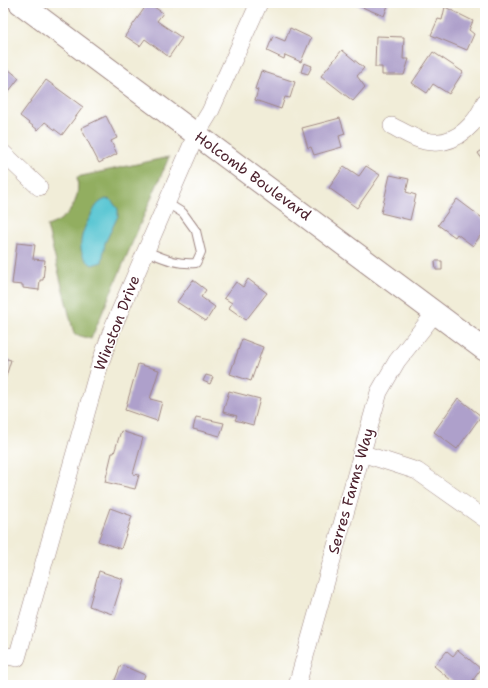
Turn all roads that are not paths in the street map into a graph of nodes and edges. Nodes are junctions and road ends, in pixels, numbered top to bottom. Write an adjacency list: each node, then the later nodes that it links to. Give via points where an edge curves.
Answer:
1 (20, 3): 5 (street, Holcomb Boulevard)
2 (259, 3): 5 (street, Winston Drive, via 210,112)
3 (485, 102): 4 (street, via 473,124 447,140 433,142 420,139)
4 (392, 126)
5 (196, 135): 8 (street, Winston Drive); 10 (street, Holcomb Boulevard)
6 (3, 153): 7 (street)
7 (39, 187)
8 (167, 203): 9 (street, Winston Drive); 9 (lane, via 184,213 196,231 201,252 196,263 184,264)
9 (146, 251): 14 (street, Winston Drive, via 100,364)
10 (435, 313): 11 (street, Holcomb Boulevard); 12 (street, Serres Farms Way, via 397,361 379,392)
11 (485, 350)
12 (361, 453): 13 (street, via 417,471); 15 (street, Serres Farms Way)
13 (485, 519)
14 (10, 656)
15 (297, 685)

